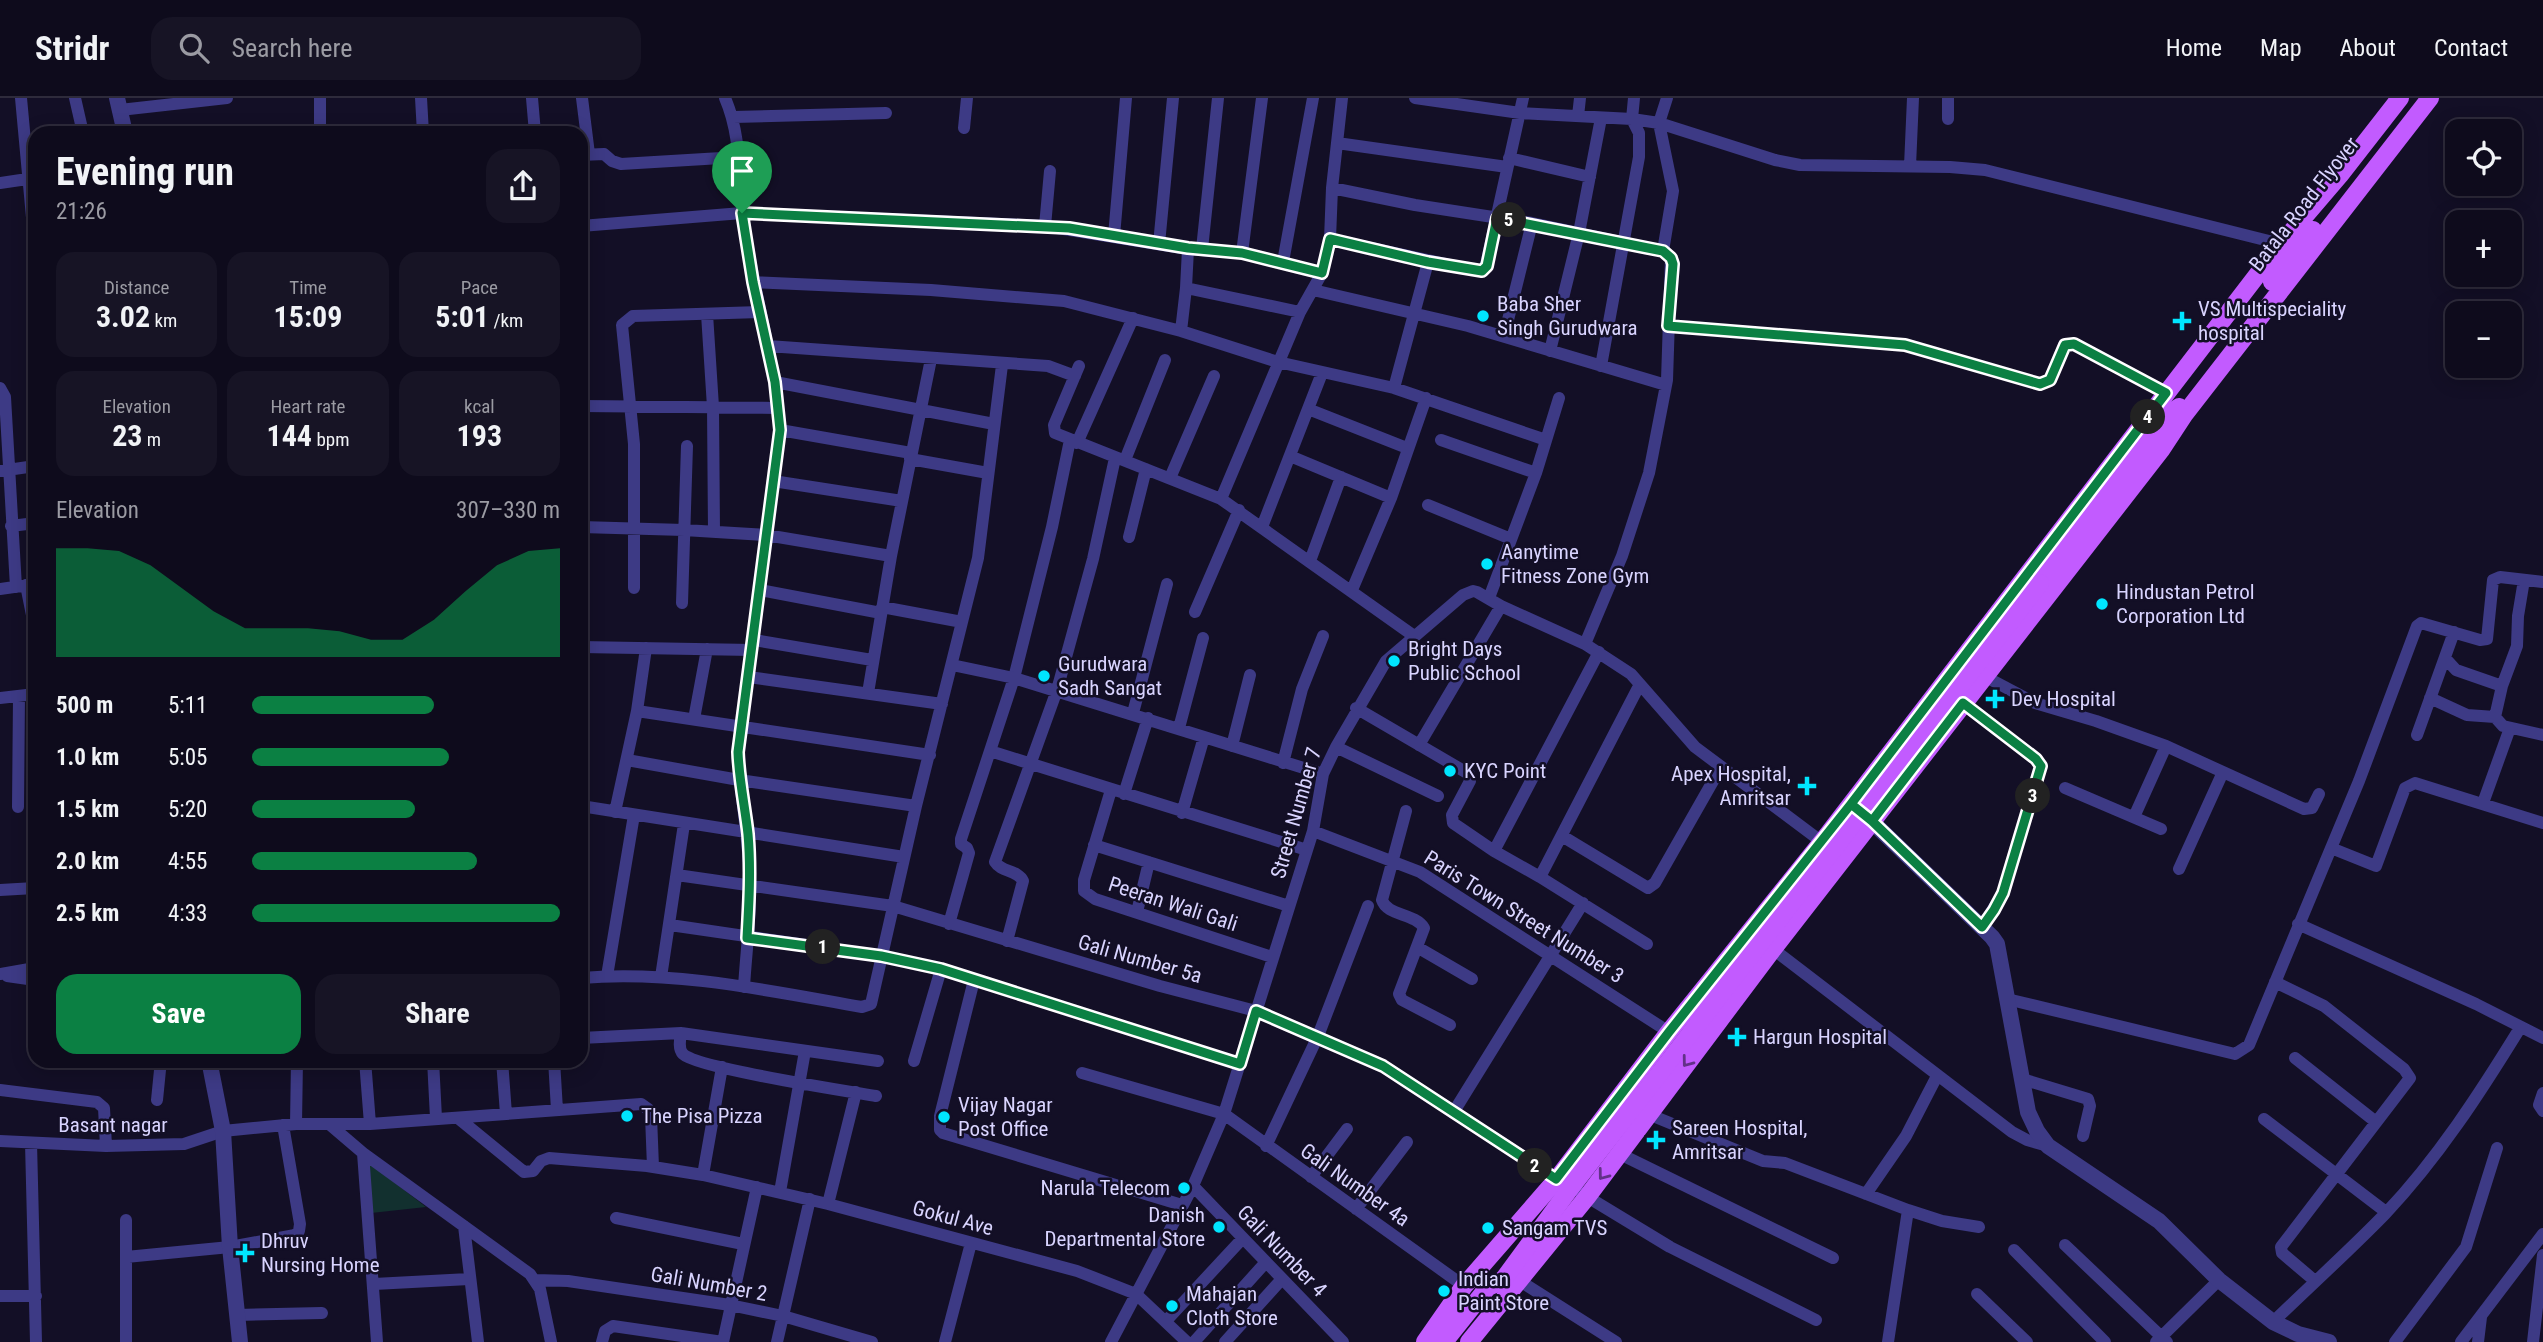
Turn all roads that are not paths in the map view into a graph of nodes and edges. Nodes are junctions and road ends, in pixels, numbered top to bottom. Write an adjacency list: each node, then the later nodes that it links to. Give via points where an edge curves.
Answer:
1 (21, 98): 44 (street)
2 (75, 98): 36 (street)
3 (227, 98): 27 (street)
4 (320, 98): 38 (street)
5 (421, 98): 39 (street)
6 (532, 98): 40 (street)
7 (582, 98): 41 (street)
8 (725, 98): 31 (street)
9 (967, 98): 42 (street)
10 (1126, 98): 60 (street)
11 (1174, 98): 63 (street)
12 (1218, 98): 66 (street)
13 (1262, 98): 68 (street)
14 (1312, 98): 69 (street)
15 (1342, 98): 43 (street)
16 (1415, 98): 26 (street)
17 (1522, 98): 29 (street)
18 (1580, 98): 30 (street)
19 (1634, 98): 33 (street)
20 (1667, 98): 35 (street)
21 (1913, 98): 48 (street)
22 (1948, 98): 34 (street)
23 (2400, 98): 64 (main road)
24 (2417, 98): 360 (main road, Batala Road Flyover, bridge, via 2179,407 2164,419 2049,565 2040,583 1569,1190)
25 (2430, 98): 168 (main road)
26 (1463, 102): 29 (street)
27 (119, 104): 37 (street)
28 (886, 113): 31 (street)
29 (1520, 113): 30 (street); 47 (street)
30 (1578, 116): 32 (street)
31 (733, 117): 46 (street)
32 (1601, 118): 33 (street); 50 (street)
33 (1632, 119): 35 (street); 62 (street, via 1639,133 1639,157)
34 (1948, 119)
35 (1659, 123): 48 (street, via 1787,164); 67 (street, via 1673,191)
36 (81, 126)
37 (124, 126)
38 (320, 126)
39 (423, 126)
40 (534, 126)
41 (583, 126)
42 (964, 128)
43 (1337, 142): 47 (street); 53 (street)
44 (28, 154)
45 (588, 155): 46 (street, via 604,154 621,164)
46 (738, 156): 54 (street)
47 (1508, 162): 50 (street); 55 (street)
48 (1910, 166): 64 (street, via 1984,170)
49 (1050, 171): 58 (street)
50 (1590, 177): 59 (street)
51 (28, 178): 52 (street)
52 (0, 183)
53 (1332, 188): 55 (street); 61 (street)
54 (742, 213): 57 (street); 58 (street); 72 (street)
55 (1497, 218): 56 (street); 70 (street, via 1485,269)
56 (1532, 223): 59 (street); 82 (street)
57 (588, 225)
58 (1045, 226): 60 (street)
59 (1579, 233): 62 (street); 84 (street)
60 (1114, 236): 63 (street)
61 (1330, 239): 70 (street); 71 (street)
62 (1624, 243): 67 (street); 89 (street)
63 (1159, 244): 65 (street)
64 (2281, 244): 96 (main road)
65 (1188, 248): 66 (street); 73 (street)
66 (1202, 249): 68 (street)
67 (1663, 251): 80 (street, via 1673,264)
68 (1242, 253): 69 (street)
69 (1283, 262): 71 (street)
70 (1428, 262): 77 (street)
71 (1322, 273): 74 (street)
72 (753, 282): 75 (street); 79 (street, via 1043,298)
73 (1186, 288): 76 (street); 81 (street)
74 (1313, 290): 76 (street); 77 (street)
75 (760, 312): 78 (street); 83 (street)
76 (1300, 312): 87 (street)
77 (1413, 313): 82 (street); 95 (street)
78 (707, 314): 99 (street, via 634,316 624,322); 101 (street)
79 (1133, 318): 81 (street); 109 (street)
80 (1668, 326): 93 (street); 96 (street, via 1905,345 2040,384 2050,380 2065,345 2074,344)
81 (1181, 331): 87 (street)
82 (1504, 336): 84 (street)
83 (768, 346): 85 (street); 92 (street)
84 (1550, 351): 89 (street)
85 (931, 359): 88 (street); 104 (street)
86 (1165, 360): 114 (street)
87 (1279, 362): 90 (street); 124 (street)
88 (1002, 365): 105 (street); 109 (street, via 1077,371 1054,425 1055,433)
89 (1601, 366): 93 (street)
90 (1322, 373): 95 (street); 103 (street)
91 (1214, 376): 121 (street)
92 (775, 382): 102 (street); 104 (street)
93 (1666, 385): 158 (street, via 1642,499)
94 (0, 388): 117 (street, via 5,397)
95 (1394, 388): 97 (street)
96 (2166, 393): 212 (main road)
97 (1426, 398): 108 (street); 111 (street)
98 (1559, 398): 108 (street)
99 (630, 405): 100 (street); 101 (street); 132 (street)
100 (588, 406)
101 (713, 407): 102 (street); 134 (street)
102 (778, 408): 106 (street)
103 (1308, 409): 111 (street); 113 (street)
104 (921, 410): 105 (street); 112 (street)
105 (994, 424): 119 (street)
106 (780, 430): 112 (street); 122 (street)
107 (1441, 440): 118 (street)
108 (1546, 440): 118 (street)
109 (1074, 442): 114 (street); 170 (street)
110 (687, 446): 133 (street)
111 (1407, 448): 123 (street)
112 (911, 456): 119 (street); 125 (street)
113 (1290, 456): 120 (street); 131 (street)
114 (1120, 459): 116 (street); 173 (street)
115 (28, 467): 117 (street)
116 (1146, 468): 121 (street); 136 (street)
117 (5, 470): 129 (street)
118 (1536, 472): 137 (street)
119 (988, 473): 153 (street, via 978,558)
120 (1340, 477): 123 (street); 139 (street)
121 (1170, 478): 124 (street)
122 (773, 481): 125 (street); 135 (street)
123 (1391, 498): 147 (street)
124 (1222, 499): 127 (street)
125 (902, 501): 138 (street)
126 (1428, 505): 137 (street)
127 (1239, 510): 131 (street); 152 (street)
128 (28, 524): 129 (street)
129 (11, 526): 143 (street)
130 (588, 527): 132 (street)
131 (1262, 527): 139 (street)
132 (633, 528): 133 (street); 145 (street)
133 (684, 530): 134 (street); 149 (street)
134 (714, 532): 135 (street)
135 (766, 535): 138 (street); 146 (street)
136 (1129, 537)
137 (1511, 538): 148 (street)
138 (891, 556): 151 (street)
139 (1310, 561): 147 (street)
140 (2524, 580): 141 (street); 154 (street, via 2493,580 2487,639); 172 (street, via 2517,646)
141 (2543, 582)
142 (1167, 583): 183 (street)
143 (26, 585): 144 (street)
144 (0, 589)
145 (634, 589)
146 (760, 590): 151 (street); 159 (street)
147 (1352, 590): 156 (street)
148 (1489, 598): 150 (street); 156 (street, Street Number 7, via 1468,592)
149 (682, 603)
150 (1501, 606): 158 (street); 193 (street)
151 (882, 610): 153 (street); 165 (street)
152 (1195, 612)
153 (962, 622): 166 (street)
154 (2454, 632): 164 (street); 230 (street, via 2417,626)
155 (1323, 636): 200 (street, via 1302,689)
156 (1414, 636): 181 (street, Street Number 7, via 1386,661)
157 (1203, 638): 188 (street)
158 (1585, 644): 163 (street)
159 (753, 645): 162 (street); 165 (street); 169 (street)
160 (588, 648): 161 (street)
161 (646, 648): 162 (street); 182 (street)
162 (707, 649): 186 (street)
163 (1599, 652): 171 (street); 232 (street)
164 (2445, 658): 172 (street, via 2456,670); 178 (street)
165 (872, 660): 174 (street)
166 (953, 665): 170 (street); 180 (street)
167 (1250, 675): 194 (street)
168 (1984, 676): 179 (main road); 195 (street, via 2035,703)
169 (749, 677): 174 (street); 187 (street)
170 (1014, 678): 173 (street); 197 (street)
171 (1640, 684): 202 (street, via 1695,747); 227 (street)
172 (2502, 686): 184 (street)
173 (1057, 690): 183 (street); 201 (street)
174 (868, 693): 180 (street)
175 (28, 695): 176 (street)
176 (19, 696): 177 (street); 214 (street)
177 (0, 698)
178 (2430, 698): 184 (street, via 2462,714); 190 (street)
179 (1963, 703): 221 (main road); 250 (street, via 2041,766 2003,893)
180 (942, 704): 198 (street)
181 (1356, 708): 193 (street); 196 (street, Street Number 7)
182 (637, 711): 186 (street); 199 (street)
183 (1133, 713): 185 (street)
184 (2495, 717): 189 (street)
185 (1148, 718): 188 (street); 208 (street)
186 (694, 719): 187 (street)
187 (740, 727): 198 (street); 205 (street)
188 (1179, 728): 192 (street)
189 (2510, 728): 191 (street); 211 (street)
190 (2417, 735)
191 (2543, 735)
192 (1204, 737): 194 (street); 218 (street)
193 (1419, 745): 232 (street, via 1469,774 1470,781 1451,819)
194 (1231, 746): 200 (street)
195 (2166, 746): 203 (street); 220 (street)
196 (1336, 747): 204 (street, Street Number 7); 210 (street)
197 (990, 751): 201 (street); 247 (street, via 961,839 969,853)
198 (930, 755): 213 (street)
199 (627, 760): 205 (street); 217 (street)
200 (1283, 762): 204 (street)
201 (1030, 763): 207 (street); 252 (street, via 995,862 1023,881)
202 (1725, 770): 227 (street, via 1648,888); 228 (street)
203 (2223, 772): 209 (street, via 2306,810); 236 (street)
204 (1323, 774): 225 (street, Street Number 7)
205 (739, 780): 213 (street); 226 (street)
206 (2064, 788): 220 (street)
207 (1111, 790): 208 (street); 229 (street, Peeran Wali Gali)
208 (1124, 794): 218 (street)
209 (2319, 794)
210 (1438, 796)
211 (2483, 803): 222 (street); 230 (street, via 2411,783 2405,788 2376,866)
212 (1851, 804): 221 (street); 228 (main road)
213 (916, 806): 233 (street)
214 (18, 807)
215 (588, 807): 217 (street)
216 (1406, 811): 234 (street)
217 (615, 812): 219 (street)
218 (1182, 813): 231 (street)
219 (634, 815): 223 (street); 262 (street)
220 (2134, 817): 224 (street)
221 (1872, 821): 250 (street); 255 (main road)
222 (2543, 823)
223 (684, 824): 226 (street); 237 (street)
224 (2161, 829)
225 (1313, 831): 231 (street, Street Number 7); 234 (street, Paris Town Street Number 3)
226 (747, 832): 233 (street); 239 (street)
227 (1562, 836): 238 (street)
228 (1822, 842): 274 (main road)
229 (1094, 845): 235 (street); 246 (street, Peeran Wali Gali, via 1084,891)
230 (2330, 848): 248 (street)
231 (1307, 850): 244 (street, Street Number 7)
232 (1494, 851): 238 (street)
233 (905, 857): 243 (street)
234 (1391, 859): 254 (street, via 1382,903 1423,925); 256 (street, Paris Town Street Number 3, via 1420,872)
235 (1149, 862): 244 (street); 246 (street)
236 (2179, 869)
237 (677, 875): 239 (street, Gali Number 5a); 249 (street)
238 (1540, 877): 242 (street)
239 (750, 885): 243 (street, Gali Number 5a); 251 (street)
240 (28, 888): 241 (street)
241 (0, 890)
242 (1583, 903): 253 (street); 256 (street)
243 (892, 906): 247 (street, Gali Number 5a); 257 (street)
244 (1289, 906): 258 (street, Street Number 7)
245 (1368, 906): 276 (street)
246 (1137, 912): 258 (street, Peeran Wali Gali)
247 (949, 923): 252 (street, Gali Number 5a)
248 (2298, 924): 268 (street); 273 (street)
249 (670, 925): 251 (street); 264 (street)
250 (1982, 927): 270 (street, via 1999,951)
251 (747, 938): 257 (street); 269 (street)
252 (1007, 941): 271 (street, Gali Number 5a)
253 (1647, 944)
254 (1417, 947): 266 (street); 272 (street, via 1399,994 1402,1000)
255 (1773, 949): 293 (street); 306 (main road, one-way to 306)
256 (1551, 955): 274 (street, Paris Town Street Number 3); 303 (street)
257 (881, 956): 260 (street); 269 (street, via 866,1007)
258 (1272, 957): 271 (street, Street Number 7)
259 (28, 969): 261 (street)
260 (941, 969): 267 (street); 282 (street)
261 (0, 975): 265 (street)
262 (607, 976): 263 (street); 264 (street)
263 (588, 977)
264 (660, 977): 269 (street)
265 (28, 979)
266 (1472, 979)
267 (974, 980): 283 (street); 338 (street, via 940,1116 943,1133)
268 (2275, 982): 270 (street, via 2249,1045 2235,1054); 310 (street, via 2325,1006 2407,1071 2408,1082)
269 (744, 987)
270 (2007, 999): 294 (street)
271 (1256, 1011): 276 (street, Gali Number 5a); 283 (street, Street Number 7)
272 (1450, 1025)
273 (2520, 1028): 278 (street); 341 (street, via 2452,1133)
274 (1669, 1032): 330 (main road)
275 (681, 1033): 277 (street); 279 (street); 284 (street, via 682,1053)
276 (1318, 1036): 303 (street, Gali Number 5a, via 1383,1066); 321 (street)
277 (588, 1038)
278 (2543, 1038)
279 (805, 1051): 281 (street); 295 (street)
280 (2295, 1058): 310 (street)
281 (878, 1061)
282 (914, 1061)
283 (1240, 1064): 305 (street, Street Number 7)
284 (722, 1067): 295 (street); 328 (street)
285 (160, 1068): 300 (street)
286 (211, 1068): 315 (street)
287 (296, 1068): 313 (street)
288 (366, 1068): 312 (street)
289 (433, 1068): 307 (street)
290 (503, 1068): 304 (street)
291 (554, 1068): 301 (street)
292 (1082, 1073): 305 (street)
293 (1937, 1076): 322 (street, via 2019,1137); 334 (street, via 1906,1136)
294 (2022, 1079): 316 (street, via 2088,1099); 322 (street, via 2032,1122)
295 (799, 1083): 297 (street); 333 (street)
296 (0, 1090): 320 (street, via 97,1102 104,1108)
297 (856, 1092): 299 (street); 337 (street)
298 (2543, 1093): 302 (street, via 2539,1105)
299 (876, 1096)
300 (157, 1100)
301 (557, 1110): 304 (street, Basant nagar); 326 (street, Basant nagar, via 645,1106 651,1116)
302 (2543, 1111)
303 (1453, 1113): 330 (street, Gali Number 5a)
304 (506, 1114): 308 (street, Basant nagar)
305 (1224, 1114): 321 (street, Gali Number 4a); 331 (street, Street Number 7)
306 (1648, 1114): 325 (main road); 334 (street, via 1763,1161 1785,1163)
307 (436, 1118): 308 (street, Basant nagar); 312 (street, Basant nagar)
308 (458, 1118): 326 (street, Gokul Ave, via 524,1172 533,1171 549,1158)
309 (2264, 1119): 327 (street)
310 (2376, 1122): 327 (street)
311 (330, 1124): 312 (street, Basant nagar); 313 (street, Basant nagar); 324 (street)
312 (370, 1124)
313 (290, 1125): 315 (street, Basant nagar); 351 (street, via 301,1228 295,1235)
314 (1347, 1129): 329 (street)
315 (223, 1131): 320 (street, Basant nagar, via 184,1144); 351 (street)
316 (2082, 1136)
317 (0, 1141): 319 (street, Basant nagar)
318 (1407, 1142): 339 (street)
319 (31, 1143): 320 (street, Basant nagar); 368 (street)
320 (106, 1146)
321 (1266, 1146): 329 (street, Gali Number 4a)
322 (2048, 1146): 361 (street, via 2159,1221)
323 (2497, 1149): 404 (street, via 2466,1247)
324 (363, 1153): 344 (street); 363 (street)
325 (1620, 1154): 335 (main road, one-way to 335); 355 (street)
326 (653, 1167): 328 (street, Gokul Ave)
327 (2336, 1174): 341 (street); 362 (street, via 2280,1250)
328 (703, 1175): 332 (street, Gokul Ave)
329 (1311, 1177): 339 (street, Gali Number 4a)
330 (1556, 1179): 335 (street, Gali Number 5a); 364 (main road)
331 (1193, 1186): 338 (street, Street Number 7); 347 (street, Gali Number 4)
332 (757, 1187): 333 (street, Gokul Ave); 349 (street)
333 (780, 1192): 336 (street, Gokul Ave)
334 (1867, 1194): 340 (street)
335 (1587, 1197): 360 (main road); 374 (street, Gali Number 5a, via 1670,1247)
336 (810, 1199): 337 (street, Gokul Ave); 372 (street)
337 (828, 1204): 348 (street, Gokul Ave)
338 (1182, 1205): 365 (street, Street Number 7)
339 (1356, 1209): 364 (street, Gali Number 4a)
340 (1908, 1210): 345 (street); 400 (street)
341 (2386, 1212): 362 (street)
342 (616, 1218): 349 (street)
343 (126, 1220): 354 (street)
344 (464, 1226): 357 (street); 359 (street)
345 (1979, 1227)
346 (2543, 1234): 373 (street)
347 (1243, 1238): 356 (street, Gali Number 4); 375 (street)
348 (971, 1243): 365 (street, Gokul Ave, via 1077,1271); 390 (street)
349 (743, 1244): 369 (street)
350 (2065, 1245): 378 (street)
351 (230, 1247): 354 (street); 371 (street)
352 (2014, 1250): 402 (street)
353 (2543, 1255): 407 (street)
354 (126, 1257): 381 (street)
355 (1833, 1258)
356 (1266, 1262): 358 (street, Gali Number 4); 393 (street)
357 (469, 1279): 363 (street); 384 (street)
358 (1282, 1279): 394 (street); 395 (street, Gali Number 4)
359 (536, 1280): 369 (street, Gali Number 2); 385 (street)
360 (1511, 1280): 379 (street); 397 (main road, Batala Road Flyover, via 1488,1287); 398 (main road, Batala Road Flyover); 399 (main road)
361 (2219, 1280): 376 (street); 378 (street)
362 (2315, 1281): 376 (street)
363 (374, 1284): 383 (street)
364 (1464, 1286): 396 (main road)
365 (1136, 1294): 375 (street); 391 (street, Street Number 7)
366 (1977, 1294): 401 (street)
367 (0, 1296): 368 (street)
368 (36, 1296): 380 (street)
369 (730, 1305): 372 (street, Gali Number 2); 387 (street)
370 (322, 1313): 371 (street)
371 (237, 1315): 382 (street)
372 (783, 1316): 388 (street); 389 (street, Gali Number 2)
373 (2481, 1316): 405 (street); 406 (street)
374 (1816, 1320)
375 (1166, 1321): 392 (street)
376 (2273, 1322): 403 (street)
377 (663, 1338): 386 (street, via 613,1326 605,1331); 387 (street)
378 (2161, 1340)
379 (1613, 1341)
380 (36, 1342)
381 (127, 1342)
382 (240, 1342)
383 (377, 1342)
384 (478, 1342)
385 (551, 1342)
386 (602, 1342)
387 (723, 1342)
388 (777, 1342)
389 (872, 1342)
390 (945, 1342)
391 (1111, 1342)
392 (1187, 1342)
393 (1195, 1342)
394 (1225, 1342)
395 (1343, 1342)
396 (1425, 1342)
397 (1444, 1342)
398 (1459, 1342)
399 (1469, 1342)
400 (1888, 1342)
401 (2027, 1342)
402 (2105, 1342)
403 (2329, 1342)
404 (2395, 1342)
405 (2461, 1342)
406 (2479, 1342)
407 (2533, 1342)

